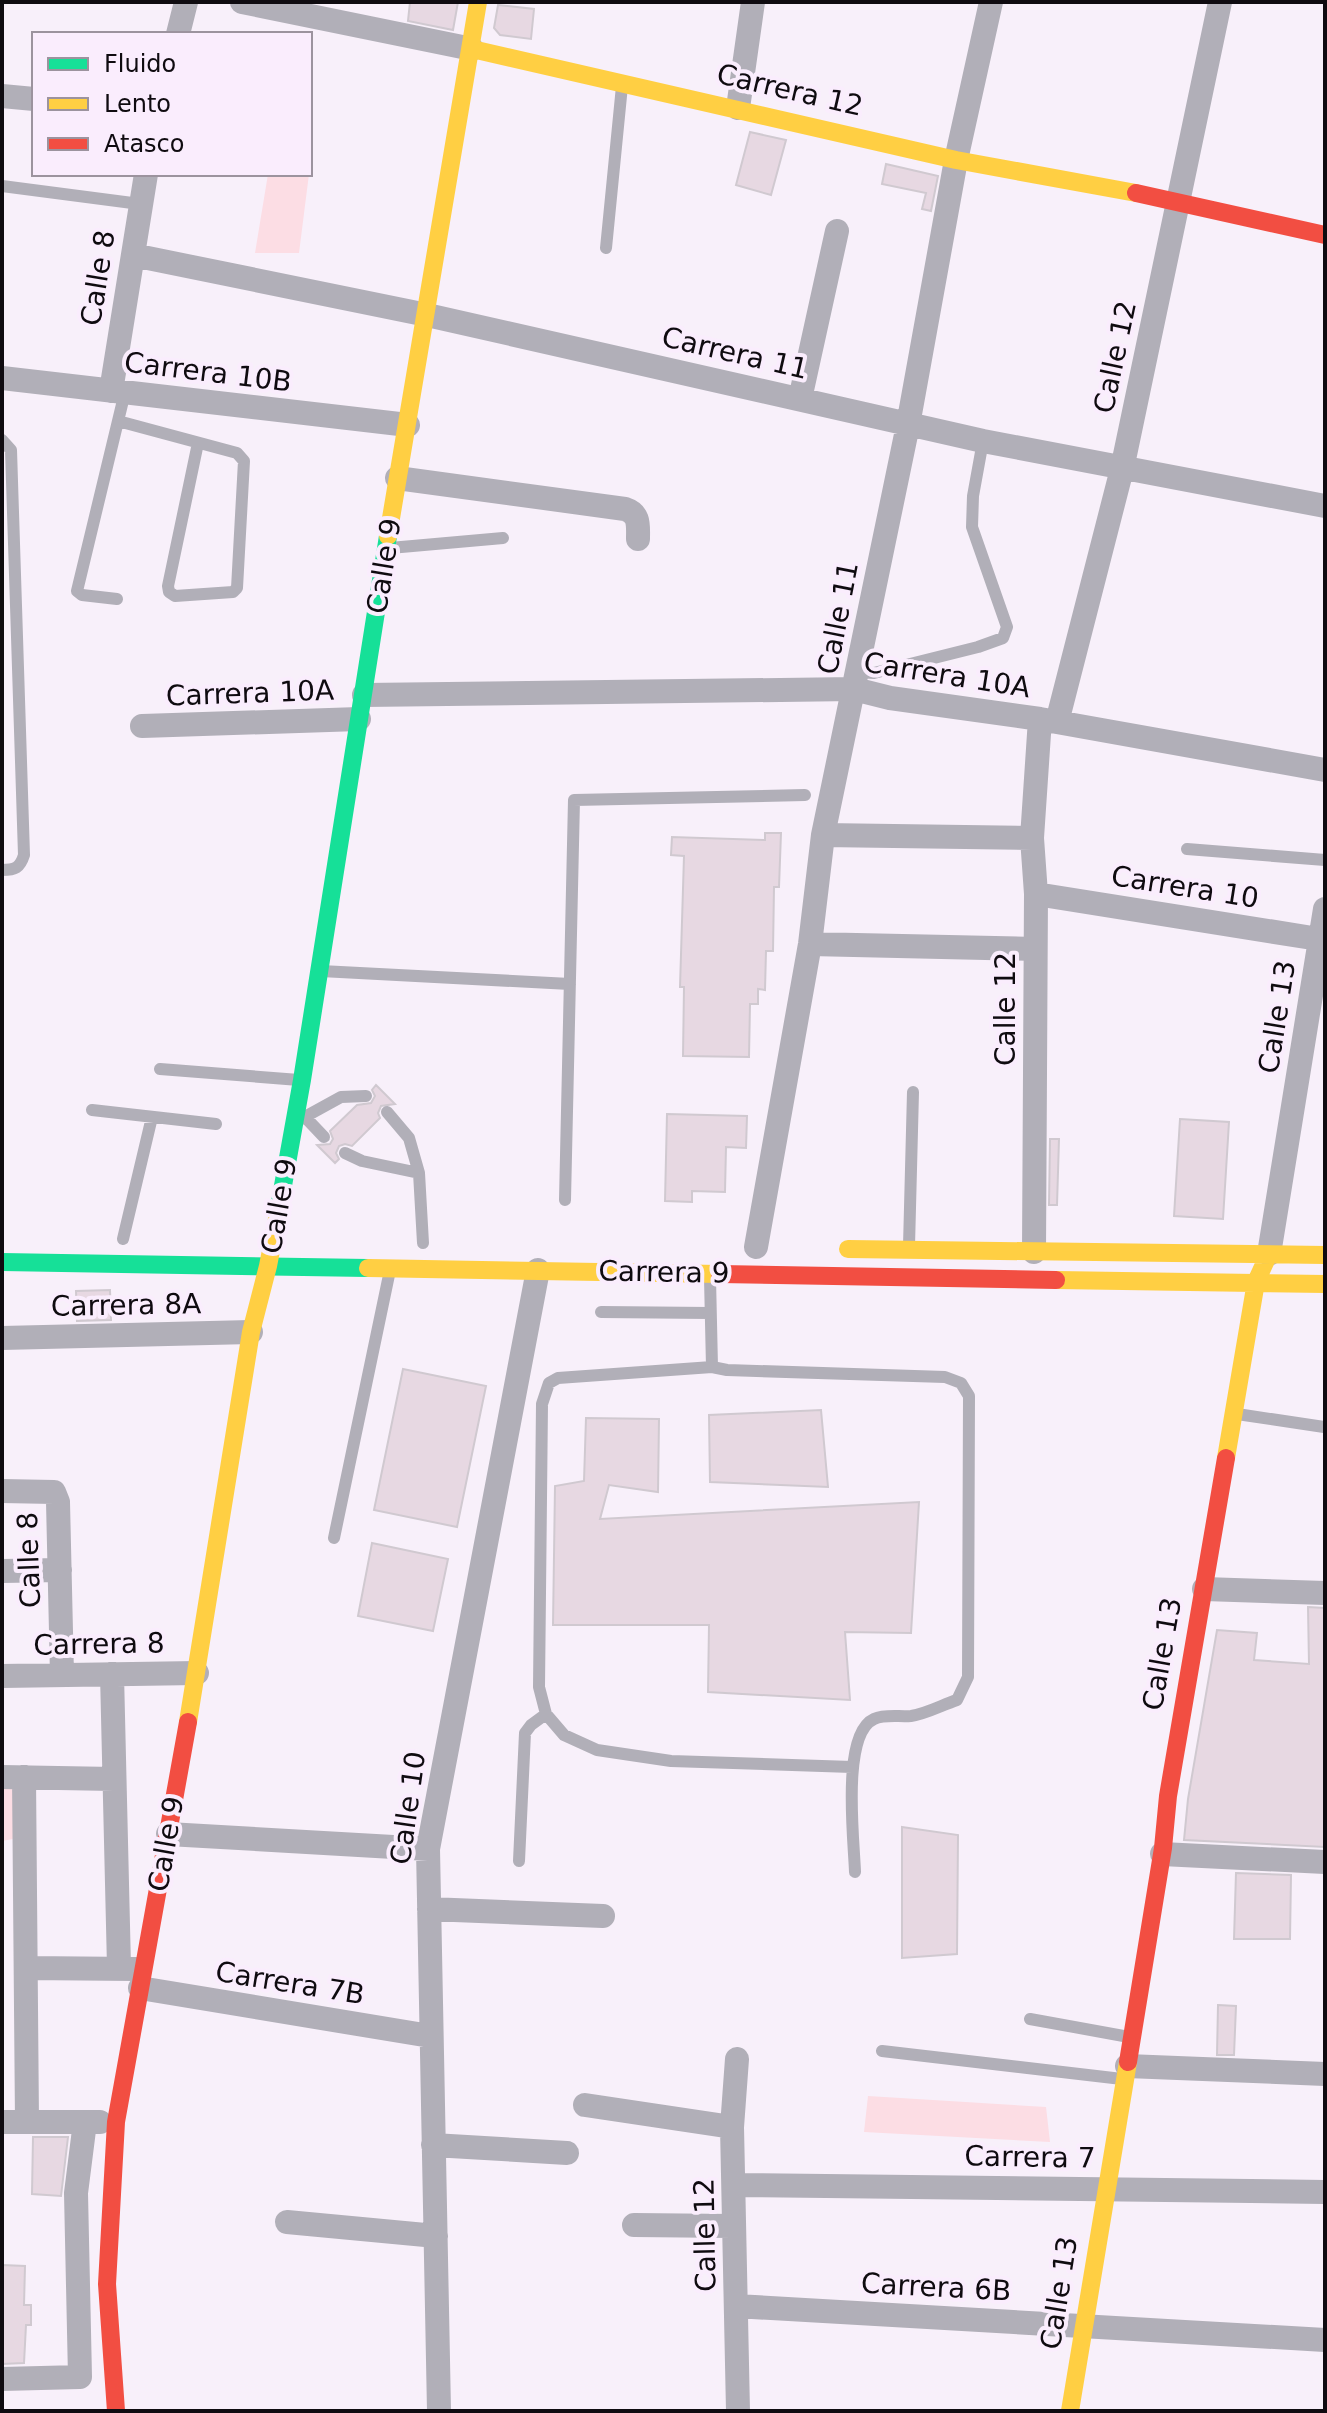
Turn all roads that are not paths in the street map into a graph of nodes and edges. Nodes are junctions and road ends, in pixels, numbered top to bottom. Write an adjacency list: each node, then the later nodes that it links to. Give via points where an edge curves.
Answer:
1 (186, 2): 7 (street)
2 (242, 2): 8 (street, Carrera 12)
3 (478, 2): 8 (main road, Calle 9)
4 (753, 2): 12 (street)
5 (991, 2): 13 (street, Calle 11)
6 (1220, 2): 16 (street, Calle 12)
7 (178, 32)
8 (472, 49): 9 (main road, Carrera 12); 22 (main road, Calle 9)
9 (622, 83): 12 (main road, Carrera 12); 20 (lane)
10 (2, 96): 11 (street)
11 (32, 99)
12 (738, 108): 13 (main road, Carrera 12)
13 (956, 160): 16 (main road, Carrera 12); 28 (street, Calle 11)
14 (146, 176): 17 (street, Calle 8)
15 (2, 186): 17 (lane)
16 (1178, 201): 19 (main road, Carrera 12); 32 (street, Calle 12)
17 (140, 204): 21 (street, Calle 8)
18 (837, 231): 25 (street)
19 (1325, 235)
20 (606, 248)
21 (133, 255): 22 (street, Carrera 11); 24 (street, Calle 8)
22 (427, 315): 25 (street, Carrera 11); 27 (main road, Calle 9)
23 (2, 378): 24 (street, Carrera 10B)
24 (118, 392): 26 (lane); 27 (street, Carrera 10B)
25 (800, 399): 28 (street, Carrera 11)
26 (118, 421): 31 (lane); 38 (lane, via 77,591)
27 (408, 425): 33 (main road, Calle 9)
28 (908, 425): 30 (street, Carrera 11); 39 (street, Calle 11)
29 (2, 440): 50 (lane, via 11,450 24,855 14,870)
30 (983, 441): 32 (street, Carrera 11); 39 (lane, via 972,527 1007,627 1003,638)
31 (198, 443): 31 (lane, via 237,453 244,461 238,583 233,592 175,596 168,586)
32 (1122, 469): 34 (street, Carrera 11); 42 (street, Calle 12)
33 (397, 478): 36 (street, via 625,509 637,518); 37 (main road, Calle 9)
34 (1325, 506)
35 (503, 538): 37 (lane)
36 (638, 539)
37 (386, 548): 40 (main road, Calle 9)
38 (117, 599)
39 (855, 681): 40 (street, Carrera 10A); 42 (street, Carrera 10A, via 890,698); 46 (street, Calle 11)
40 (364, 695): 41 (main road, Calle 9)
41 (359, 719): 43 (street, Carrera 10A); 56 (main road, Calle 9)
42 (1048, 721): 44 (street, Carrera 10A); 47 (street, Calle 12)
43 (142, 726)
44 (1325, 770)
45 (805, 795): 57 (lane, via 574,800)
46 (823, 835): 47 (street); 54 (street, Calle 11)
47 (1032, 838): 51 (street, Calle 12)
48 (1187, 849): 49 (lane)
49 (1325, 860)
50 (2, 870)
51 (1036, 894): 53 (street, Carrera 10); 55 (street, Calle 12)
52 (1325, 909): 53 (street, Calle 13)
53 (1323, 939): 77 (street, Calle 13)
54 (810, 944): 55 (street); 73 (street, Calle 11)
55 (1035, 949): 76 (street, Calle 12)
56 (321, 971): 57 (lane); 59 (main road, Calle 9)
57 (570, 984): 70 (lane)
58 (160, 1069): 59 (lane)
59 (302, 1080): 65 (main road, Calle 9)
60 (913, 1092): 75 (lane)
61 (366, 1096): 65 (lane, via 341,1097)
62 (92, 1110): 64 (lane)
63 (387, 1112): 69 (lane, via 409,1138)
64 (152, 1117): 66 (lane); 71 (lane)
65 (300, 1120): 67 (lane); 80 (main road, Calle 9)
66 (216, 1124)
67 (324, 1137)
68 (345, 1153): 69 (lane)
69 (419, 1173): 72 (lane)
70 (565, 1200)
71 (123, 1239)
72 (423, 1243)
73 (755, 1247)
74 (832, 1248): 75 (main road)
75 (909, 1250): 76 (main road)
76 (1034, 1252): 77 (main road)
77 (1269, 1254): 78 (main road); 84 (main road, Calle 13)
78 (1325, 1255)
79 (2, 1262): 80 (main road, Carrera 9)
80 (268, 1266): 81 (main road, Carrera 9); 88 (main road, Calle 9)
81 (391, 1268): 82 (main road, Carrera 9); 94 (lane)
82 (538, 1270): 83 (main road, Carrera 9); 109 (street, Calle 10)
83 (710, 1272): 84 (main road, Carrera 9); 87 (lane)
84 (1256, 1282): 85 (main road, Carrera 9); 91 (main road, Calle 13)
85 (1325, 1284)
86 (601, 1312): 87 (lane)
87 (710, 1313): 90 (lane)
88 (251, 1332): 89 (street, Carrera 8A); 99 (main road, Calle 9)
89 (2, 1338)
90 (712, 1367): 103 (lane, via 558,1378 549,1383 542,1404 541,1451 539,1687); 104 (lane, via 945,1377 961,1383 969,1396 968,1677 957,1700 866,1724)
91 (1234, 1414): 92 (lane); 97 (main road, Calle 13)
92 (1324, 1427)
93 (2, 1491): 95 (street, Calle 8, via 54,1492)
94 (334, 1538)
95 (60, 1570): 96 (street); 101 (street, Calle 8)
96 (2, 1571)
97 (1204, 1589): 98 (street); 110 (main road, Calle 13)
98 (1325, 1593)
99 (197, 1673): 100 (street, Carrera 8); 107 (main road, Calle 9)
100 (112, 1674): 101 (street, Carrera 8); 106 (street)
101 (62, 1675): 102 (street, Carrera 8)
102 (2, 1676)
103 (546, 1714): 104 (lane, via 564,1735 597,1750 671,1761); 111 (lane, via 525,1733)
104 (852, 1767): 113 (lane)
105 (13, 1777): 106 (street); 108 (street)
106 (114, 1779): 117 (street)
107 (168, 1834): 109 (street); 117 (main road, Calle 9)
108 (13, 1846): 116 (street)
109 (428, 1849): 114 (street, Calle 10)
110 (1162, 1854): 112 (street); 120 (main road, Calle 13)
111 (519, 1861)
112 (1325, 1862)
113 (855, 1872)
114 (429, 1909): 115 (street); 119 (street, Calle 10)
115 (603, 1916)
116 (18, 1958): 117 (street, Carrera 7B); 127 (street)
117 (135, 1975): 119 (street, Carrera 7B); 129 (main road, Calle 9)
118 (1030, 2019): 120 (lane)
119 (430, 2036): 131 (street, Calle 10)
120 (1132, 2038): 123 (main road, Calle 13)
121 (882, 2051): 123 (lane)
122 (737, 2059): 130 (street, Calle 12)
123 (1126, 2073): 124 (street); 134 (main road, Calle 13)
124 (1325, 2074)
125 (585, 2105): 130 (street)
126 (2, 2122): 127 (street)
127 (27, 2122): 128 (street)
128 (85, 2122): 129 (street); 143 (street, via 76,2193 80,2377)
129 (116, 2122): 145 (main road, Calle 9, via 107,2284)
130 (732, 2127): 133 (street, Calle 12)
131 (433, 2145): 132 (street); 139 (street, Calle 10)
132 (567, 2153)
133 (735, 2185): 134 (street, Carrera 7); 138 (street, Calle 12)
134 (1107, 2188): 135 (street, Carrera 7); 141 (main road, Calle 13)
135 (1325, 2192)
136 (287, 2222): 139 (street)
137 (634, 2225): 138 (street)
138 (732, 2226): 140 (street, Calle 12)
139 (436, 2236): 146 (street, Calle 10)
140 (736, 2306): 141 (street, Carrera 6B); 144 (street, Calle 12)
141 (1084, 2325): 142 (street, Carrera 6B); 147 (main road, Calle 13)
142 (1325, 2340)
143 (2, 2379)
144 (744, 2410)
145 (116, 2411)
146 (439, 2411)
147 (1070, 2411)

